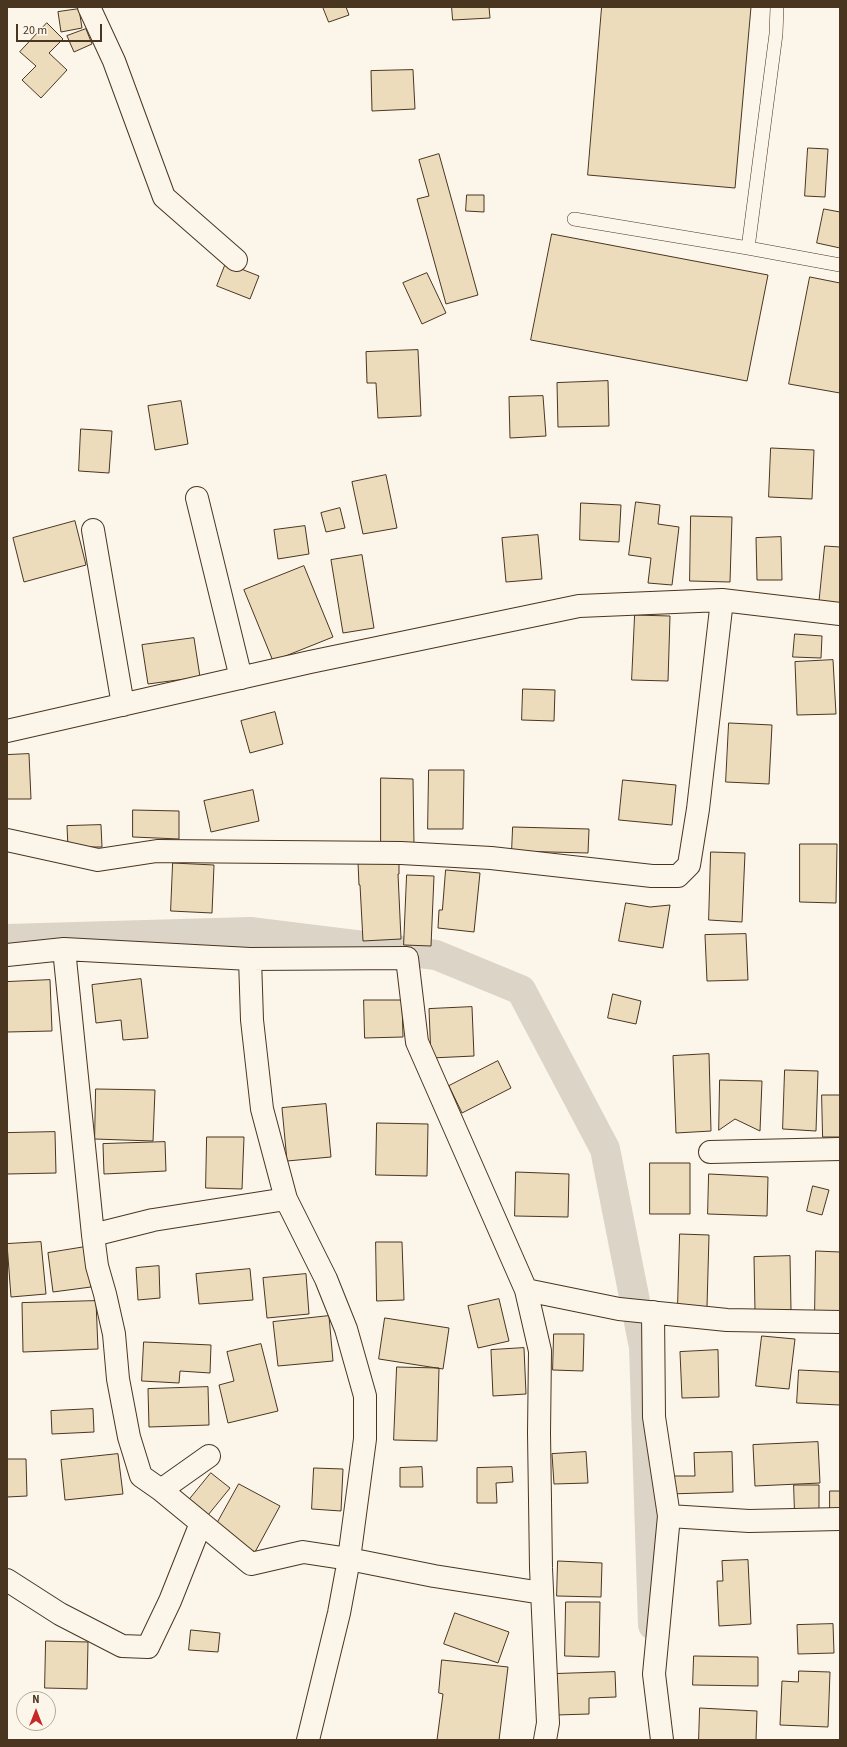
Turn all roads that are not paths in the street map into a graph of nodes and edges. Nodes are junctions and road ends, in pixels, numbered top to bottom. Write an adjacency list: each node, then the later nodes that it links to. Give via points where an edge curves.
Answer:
1 (89, 7): 5 (street, via 114,61 164,198)
2 (778, 7): 4 (lane)
3 (574, 219): 4 (lane)
4 (748, 248): 6 (lane)
5 (236, 260)
6 (840, 265)
7 (197, 498): 11 (street)
8 (93, 530): 12 (street)
9 (722, 600): 10 (street); 11 (street, via 579,606); 14 (street, via 698,809 689,865 678,876 645,876 491,858 401,853 157,851 98,860)
10 (840, 614)
11 (241, 678): 12 (street)
12 (123, 705): 13 (street)
13 (7, 731)
14 (7, 840)
15 (64, 949): 16 (street); 17 (street); 21 (street)
16 (7, 955)
17 (250, 959): 20 (street, via 252,1020 262,1109); 22 (street, via 407,958 417,1042)
18 (840, 1149): 19 (street)
19 (710, 1152)
20 (286, 1199): 21 (street, via 153,1220); 30 (street, via 326,1279 343,1322 365,1396 365,1439)
21 (93, 1235): 26 (street, via 97,1266 114,1334 118,1379 129,1437 141,1476)
22 (526, 1290): 23 (street, via 618,1309); 32 (street, via 540,1351 538,1433)
23 (653, 1312): 24 (street, via 727,1320); 27 (street, via 654,1417)
24 (840, 1322)
25 (208, 1456): 26 (street)
26 (161, 1490): 29 (street)
27 (669, 1516): 28 (street, via 749,1521); 35 (street, via 654,1674)
28 (840, 1519)
29 (201, 1523): 30 (street, via 251,1564 303,1552); 31 (street, via 170,1601 148,1647 122,1646)
30 (350, 1559): 32 (street, via 434,1576); 33 (street)
31 (10, 1588)
32 (542, 1593): 34 (street, via 548,1723)
33 (308, 1740)
34 (545, 1740)
35 (662, 1740)

